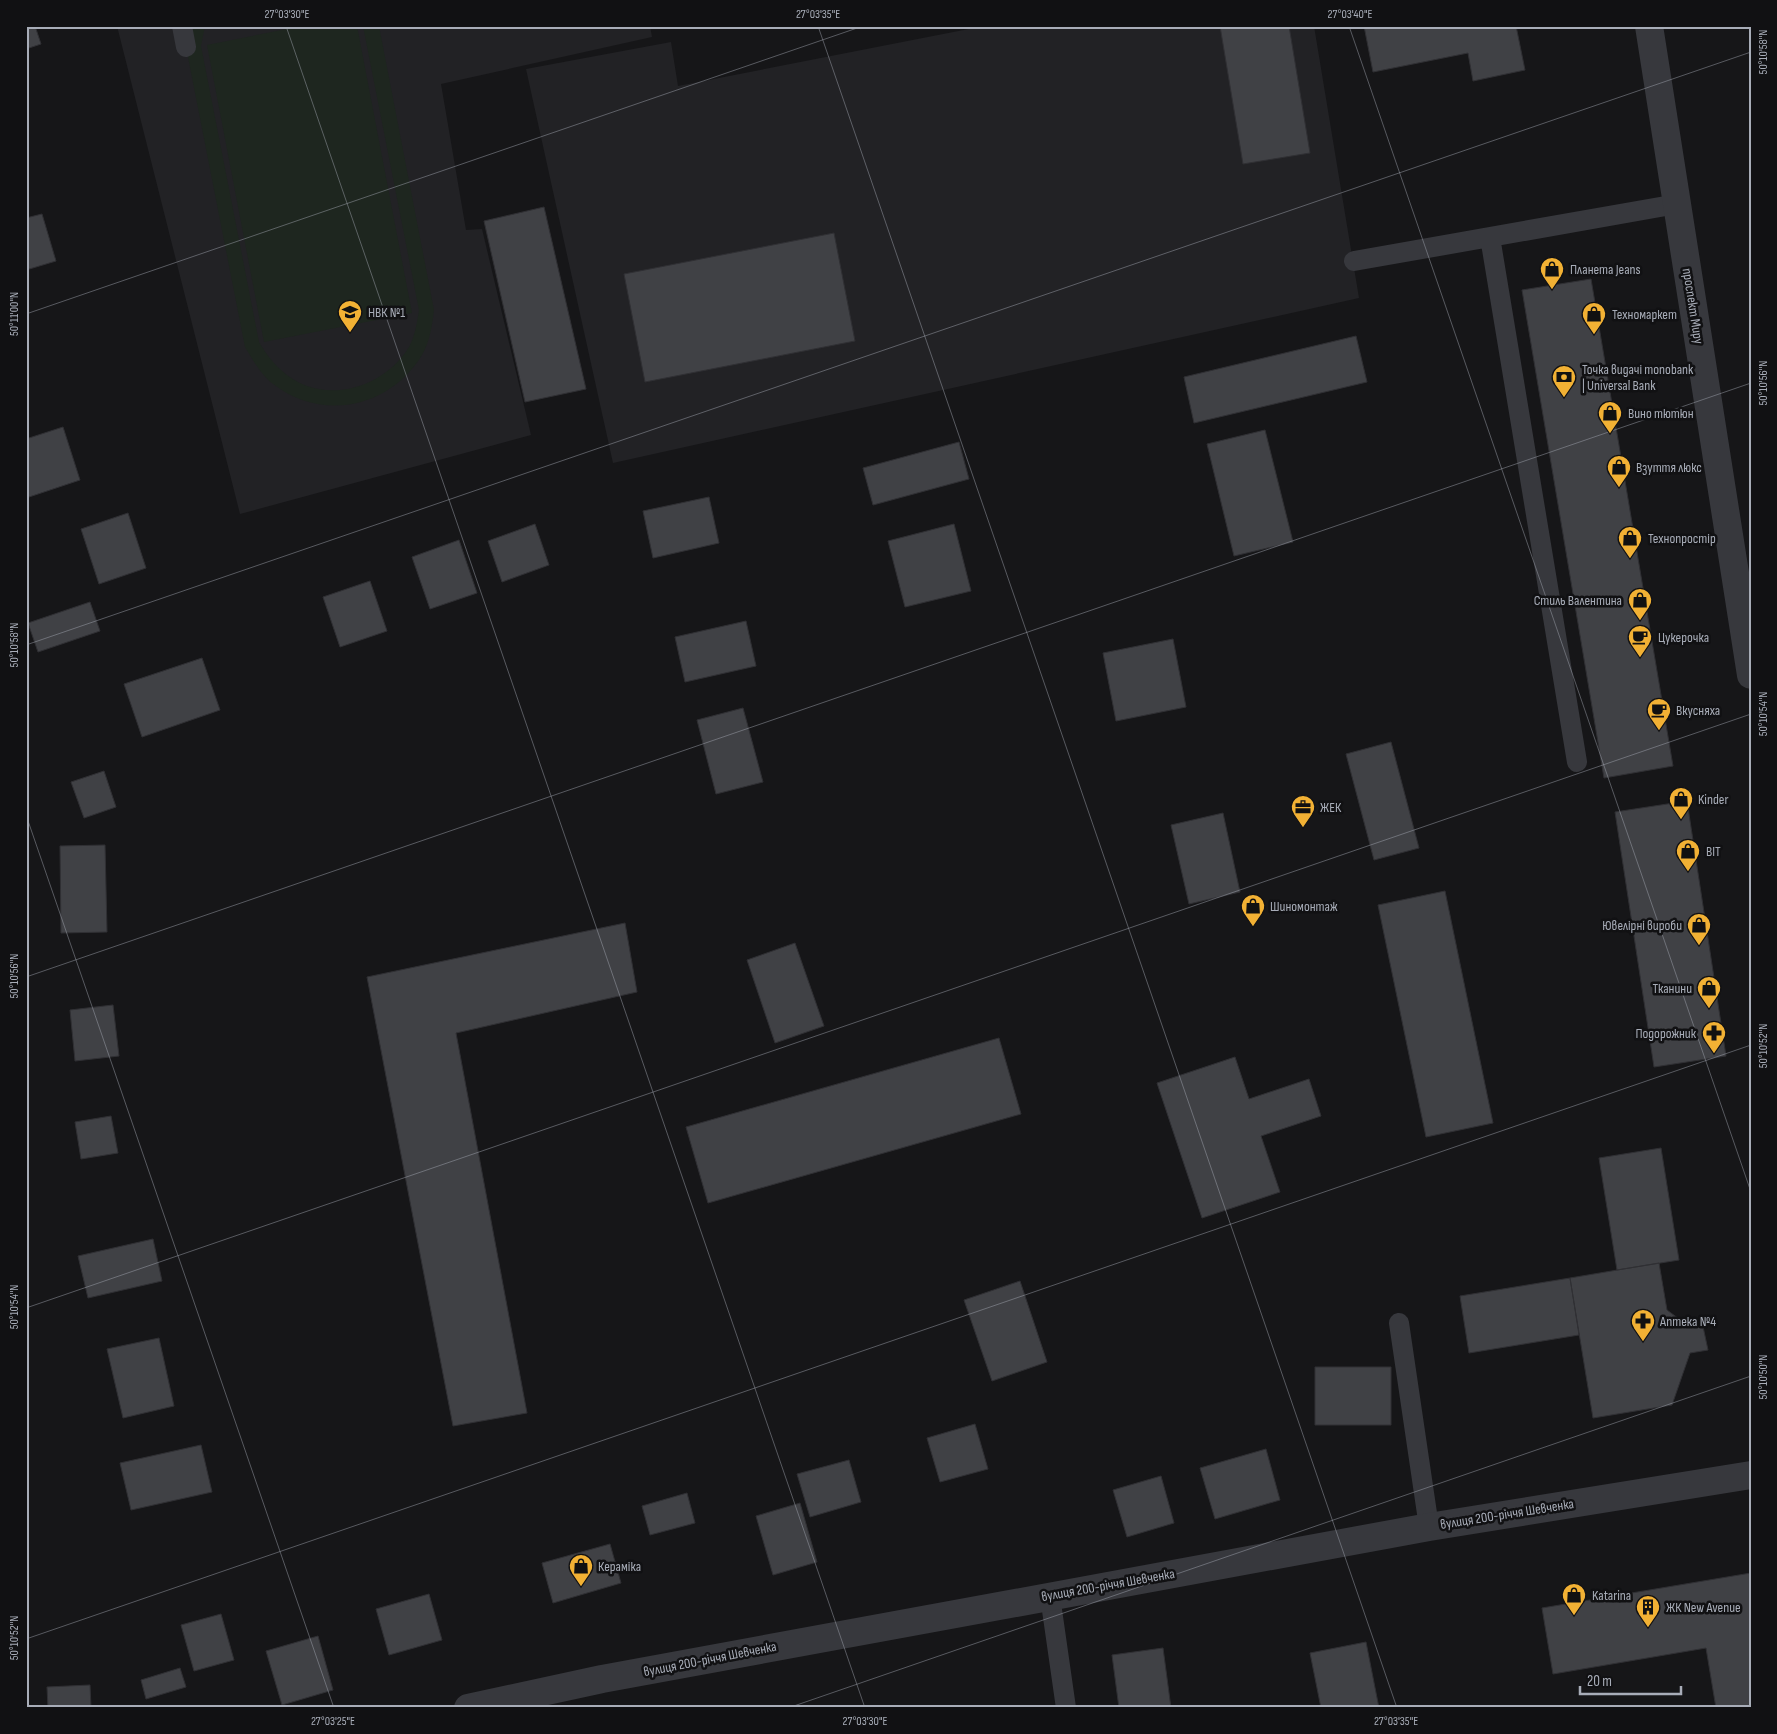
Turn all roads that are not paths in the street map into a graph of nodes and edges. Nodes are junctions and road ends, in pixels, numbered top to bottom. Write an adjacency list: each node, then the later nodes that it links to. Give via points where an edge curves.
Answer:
1 (182, 26): 3 (lane)
2 (1649, 26): 4 (street, проспект Миру)
3 (186, 47)
4 (1677, 204): 5 (lane); 7 (street, проспект Миру)
5 (1490, 237): 6 (lane); 8 (lane)
6 (1354, 261)
7 (1751, 675)
8 (1578, 762)
9 (1399, 1323): 11 (lane)
10 (1751, 1474): 11 (street, вулиця 200-річчя Шевченка)
11 (1429, 1527): 12 (street, вулиця 200-річчя Шевченка)
12 (1050, 1596): 13 (street, вулиця 200-річчя Шевченка, via 612,1677); 14 (lane)
13 (468, 1708)
14 (1066, 1708)

